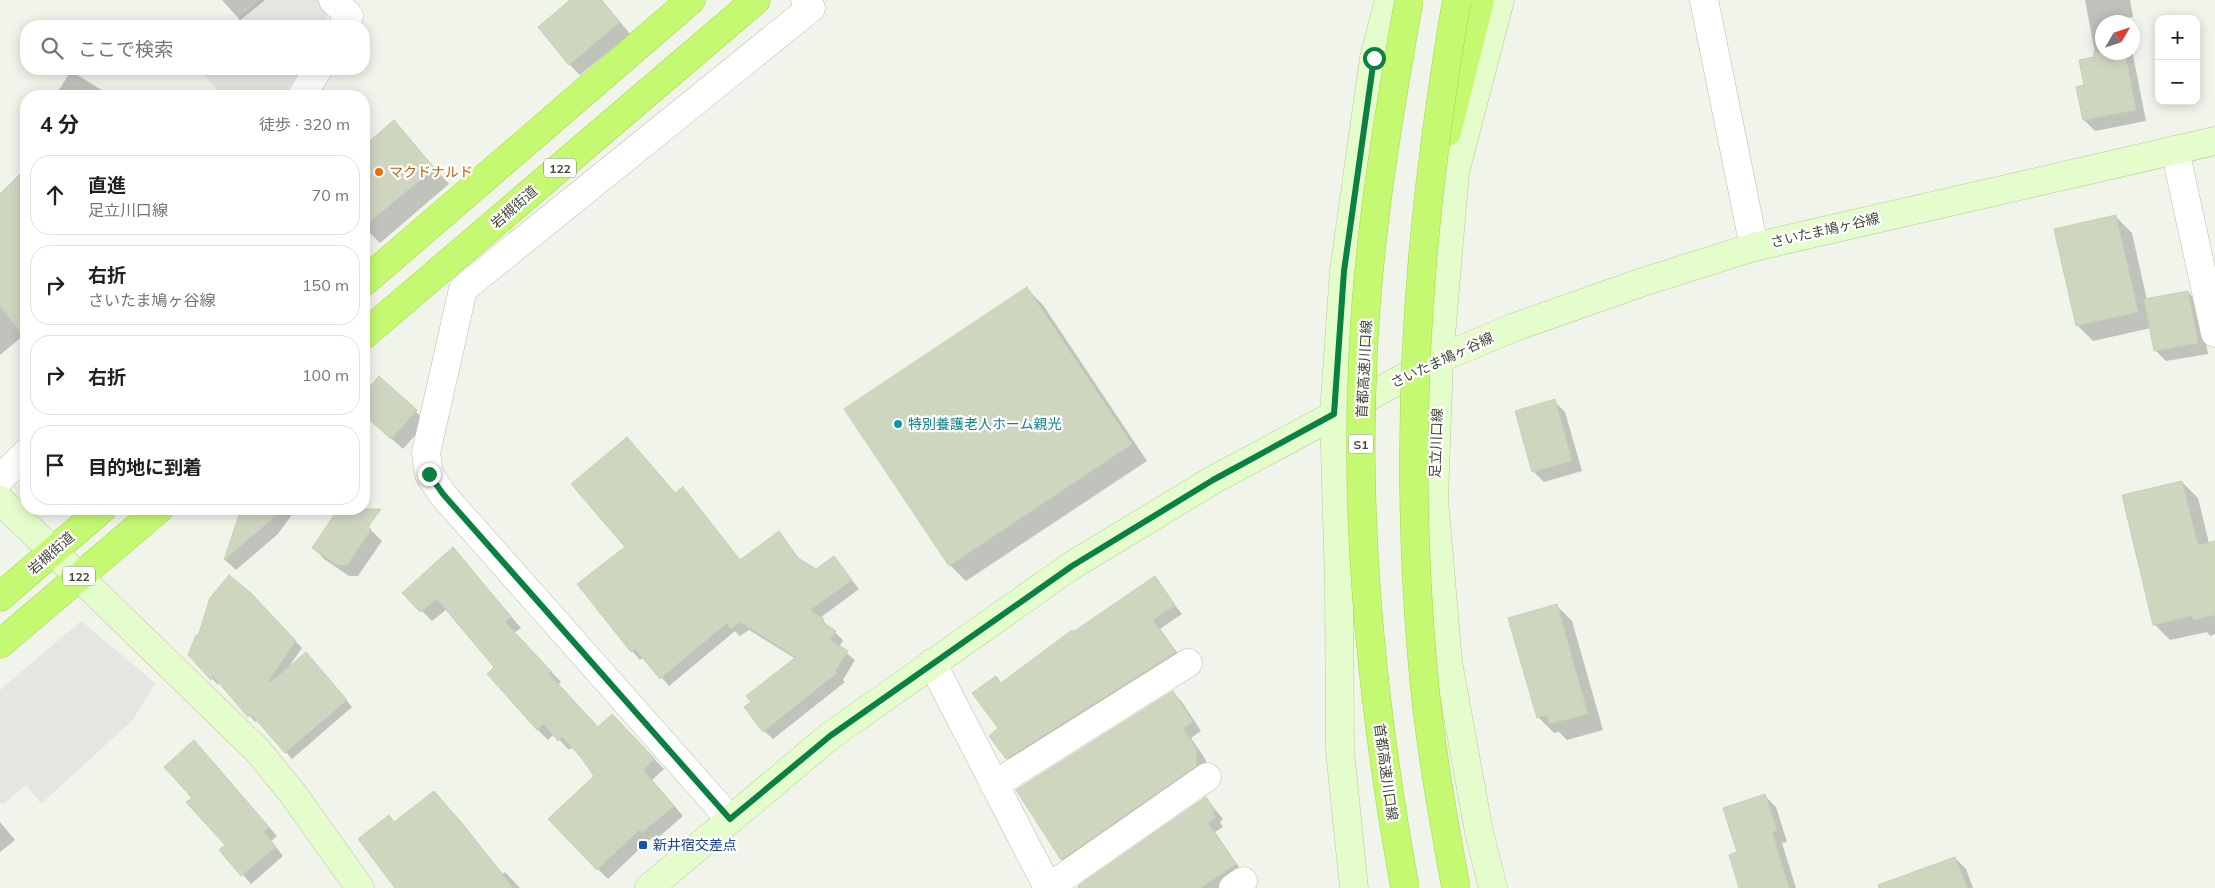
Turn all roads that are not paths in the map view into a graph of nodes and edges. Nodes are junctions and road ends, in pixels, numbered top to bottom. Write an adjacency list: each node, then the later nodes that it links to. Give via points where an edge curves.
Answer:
1 (691, 0): 17 (highway)
2 (756, 0): 16 (highway, 岩槻街道 / 122)
3 (1389, 0): 22 (main road, via 1374,58 1344,271)
4 (1409, 0): 41 (highway, 首都高速川口線 / S1, bridge, via 1386,126 1373,241 1363,355 1360,454 1365,577 1376,700)
5 (1457, 0): 14 (highway, bridge)
6 (1480, 0): 14 (highway, bridge)
7 (1500, 0): 21 (main road, 足立川口線, via 1455,172)
8 (1704, 0): 15 (street)
9 (813, 3): 18 (street)
10 (314, 75): 11 (street)
11 (306, 90)
12 (2215, 141): 13 (main road, さいたま鳩ヶ谷線)
13 (2175, 150): 15 (main road, さいたま鳩ヶ谷線); 20 (street)
14 (1425, 216): 42 (highway, bridge, via 1413,405 1414,515 1422,659 1442,813)
15 (1754, 247): 21 (main road, さいたま鳩ヶ谷線, via 1512,328)
16 (444, 267): 18 (street); 19 (highway, 岩槻街道 / 122)
17 (370, 277)
18 (463, 289): 36 (street, via 426,453 429,474 443,494)
19 (370, 330)
20 (2215, 333)
21 (1439, 359): 22 (main road, さいたま鳩ヶ谷線); 43 (main road, 足立川口線, via 1434,500 1448,662 1479,832)
22 (1334, 414): 32 (main road, さいたま鳩ヶ谷線, via 1213,480 1072,566); 40 (main road, via 1340,751)
23 (20, 459): 24 (street)
24 (0, 479)
25 (0, 500): 28 (main road)
26 (95, 515): 28 (highway, 岩槻街道 / 122)
27 (152, 515): 29 (highway, 122)
28 (54, 551): 29 (main road); 30 (highway, 岩槻街道 / 122)
29 (79, 576): 31 (highway, 122); 37 (main road, via 258,751)
30 (0, 596)
31 (0, 644)
32 (932, 662): 35 (street); 36 (main road, さいたま鳩ヶ谷線, via 830,736)
33 (1188, 663): 35 (street)
34 (1206, 777): 39 (street)
35 (994, 785): 39 (street)
36 (730, 819): 38 (main road, さいたま鳩ヶ谷線)
37 (360, 888)
38 (650, 888)
39 (1048, 888)
40 (1354, 888)
41 (1405, 888)
42 (1456, 888)
43 (1493, 888)

